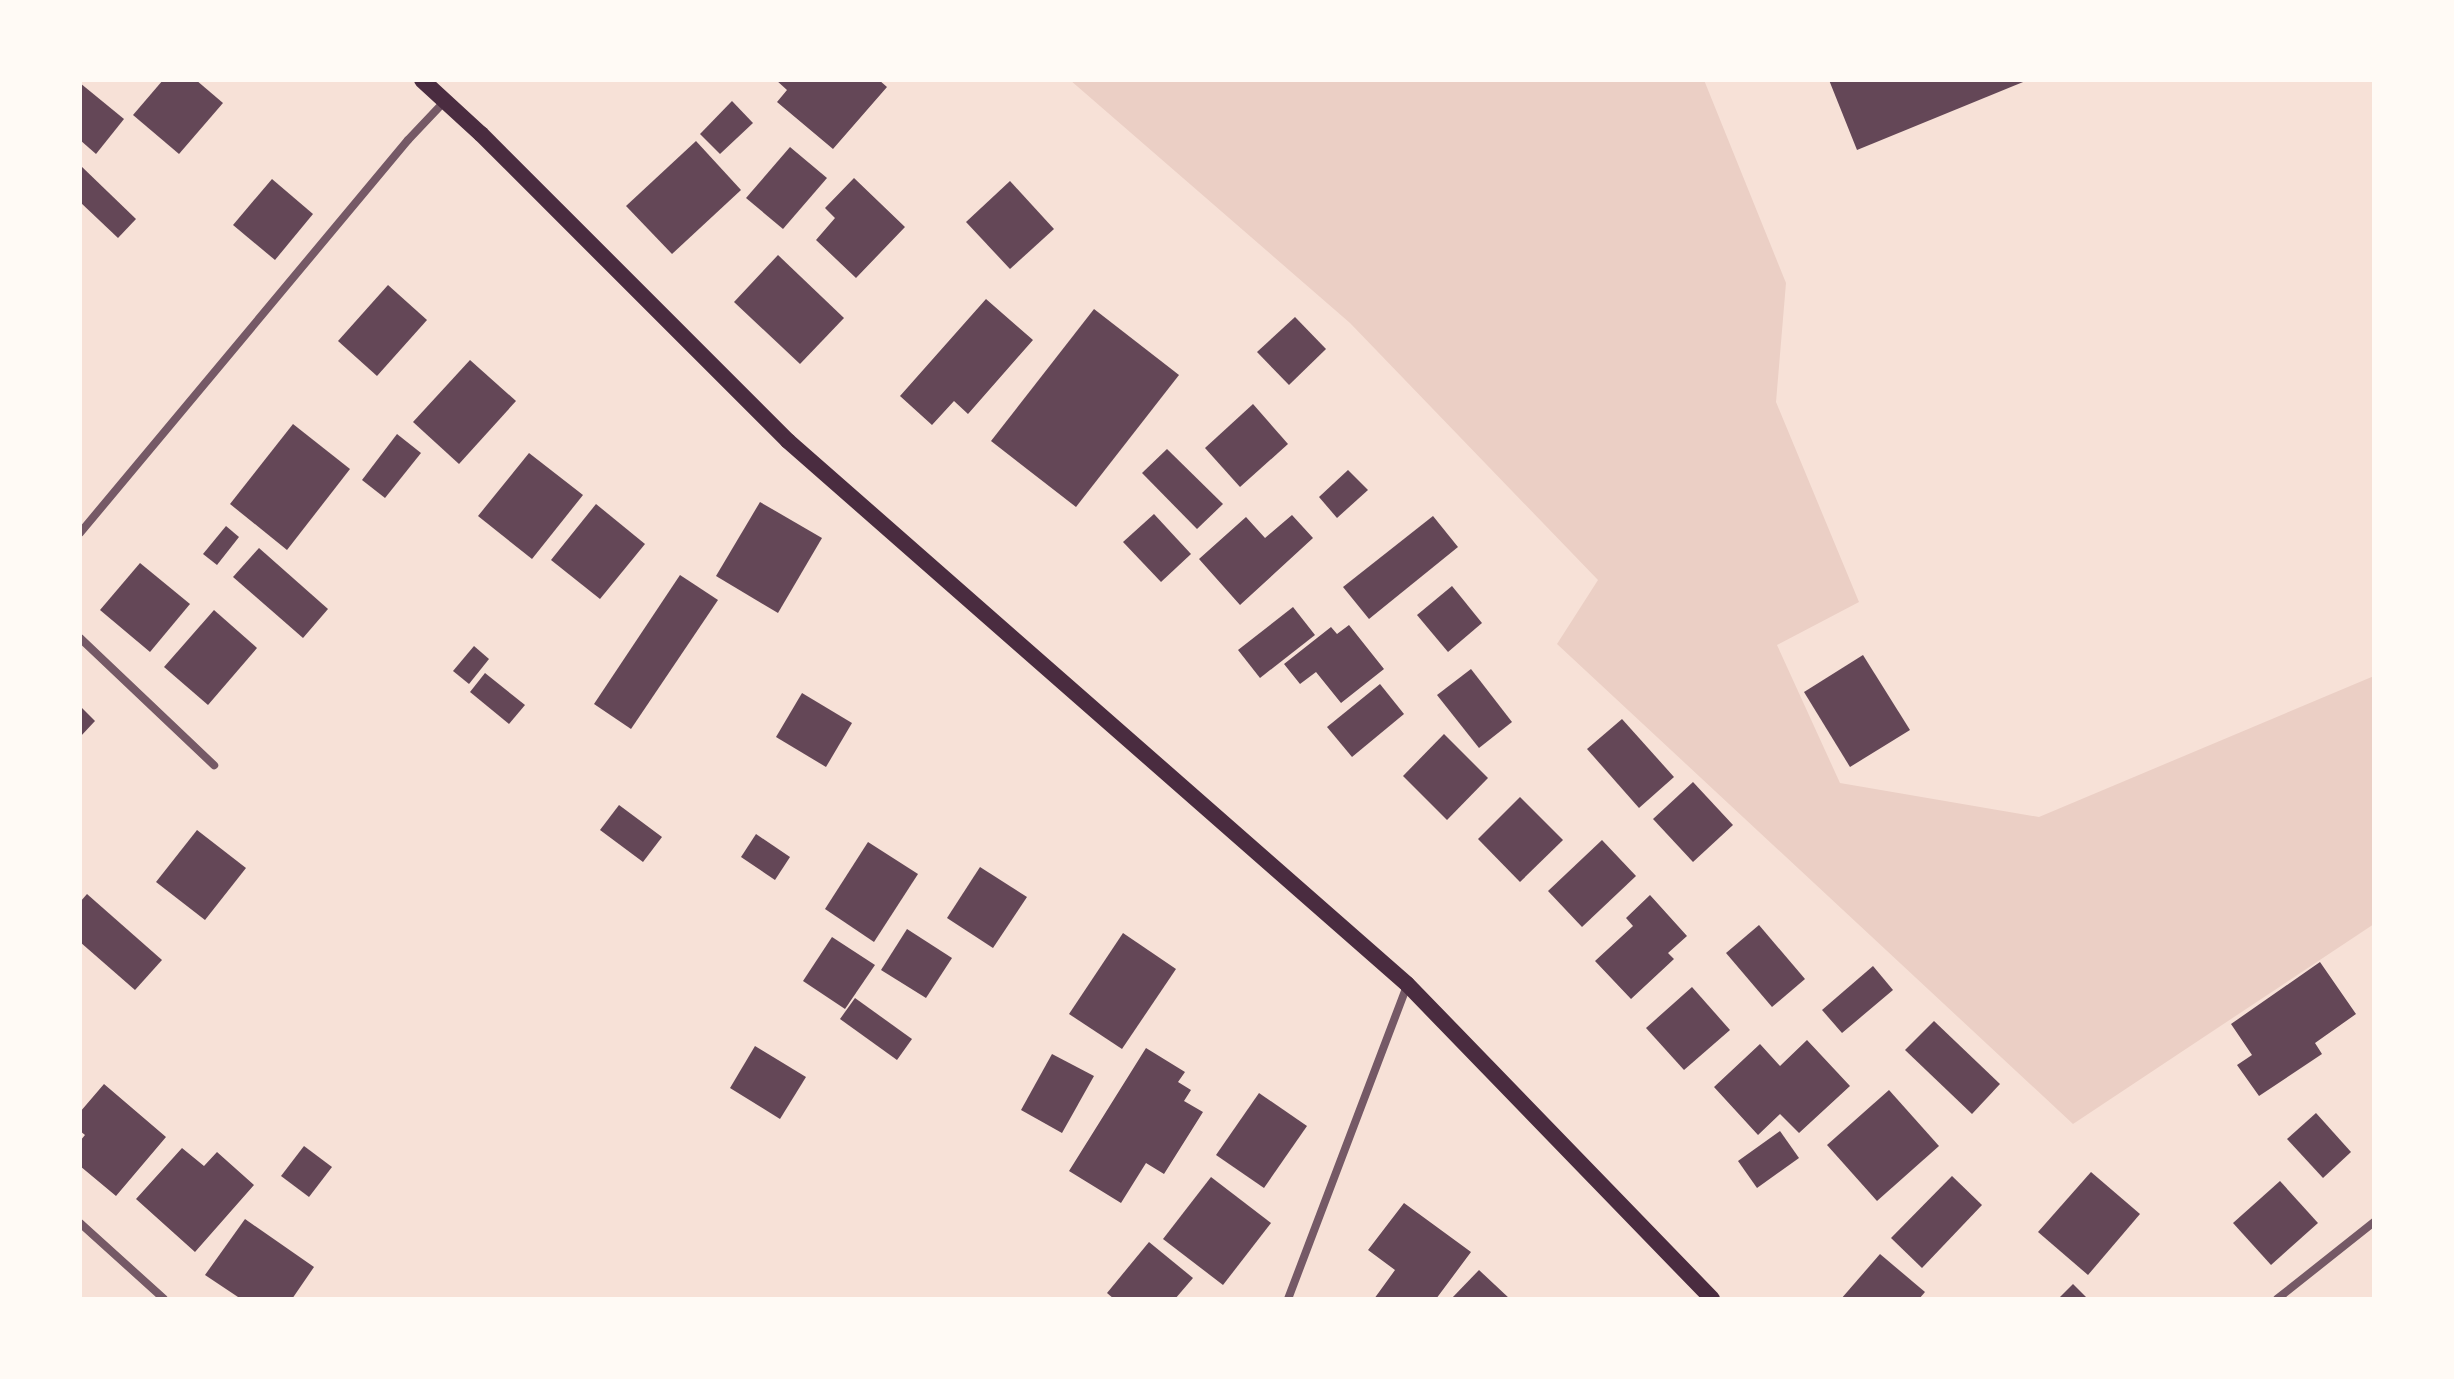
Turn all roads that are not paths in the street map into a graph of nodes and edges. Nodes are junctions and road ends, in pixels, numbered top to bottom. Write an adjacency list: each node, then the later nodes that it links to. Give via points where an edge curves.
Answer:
1 (422, 80): 2 (main road)
2 (445, 101): 3 (street); 6 (main road, via 788,441)
3 (80, 533)
4 (80, 638): 5 (street)
5 (214, 765)
6 (1407, 984): 10 (street); 11 (main road)
7 (2374, 1222): 12 (street)
8 (80, 1223): 9 (street)
9 (164, 1299)
10 (1288, 1299)
11 (1712, 1299)
12 (2277, 1299)

